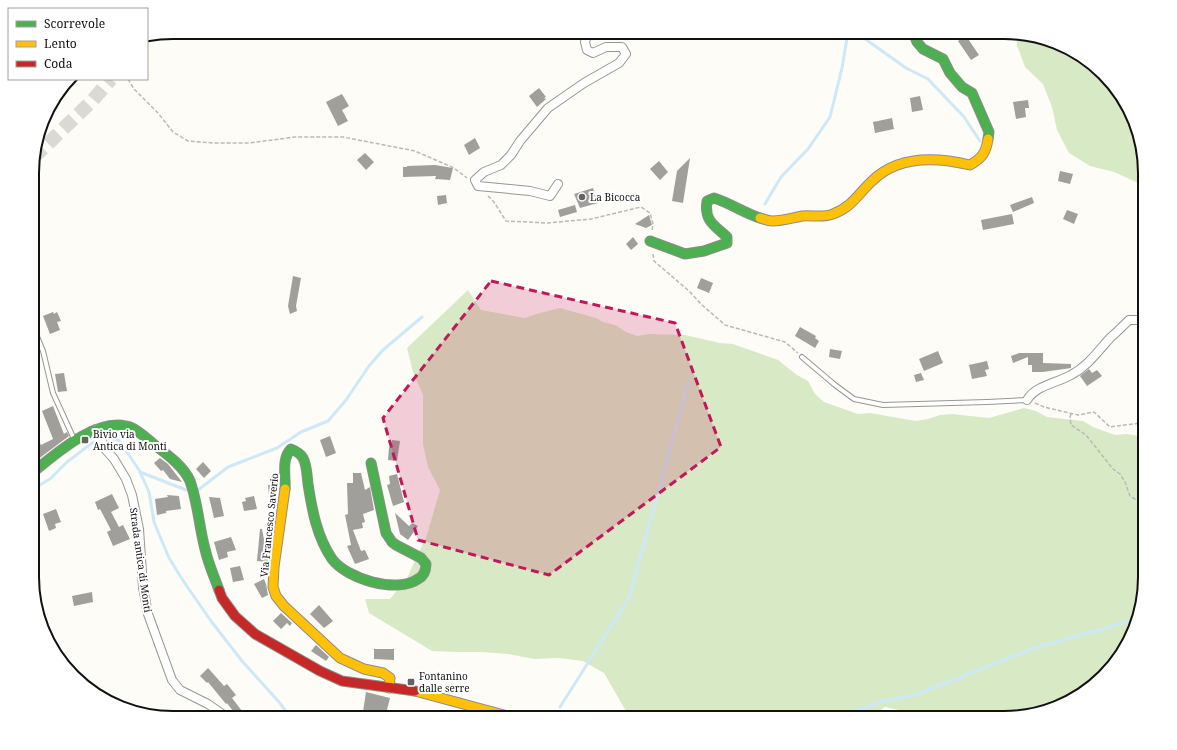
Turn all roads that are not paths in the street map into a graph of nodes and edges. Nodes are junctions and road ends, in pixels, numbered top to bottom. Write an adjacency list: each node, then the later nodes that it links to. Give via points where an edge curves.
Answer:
1 (586, 39): 3 (street, via 587,50 593,53 606,47 622,47 626,54 620,63 584,83 548,108 501,165 484,172 475,180 478,186 530,191 550,196)
2 (915, 39): 4 (street, via 923,50 943,58 950,73 962,87 972,93 989,132 987,146 981,159 970,164 938,160 902,162 885,169 846,208 831,215 771,221 747,214 714,198 707,201 705,209 713,226 727,237 727,243 685,254)
3 (558, 184)
4 (650, 241)
5 (1138, 320): 8 (street, via 1129,320 1086,365 1056,383 1037,389)
6 (39, 341): 10 (lane, via 52,393)
7 (802, 357): 8 (lane, via 854,399 883,405)
8 (1027, 400)
9 (98, 432): 10 (street); 13 (street, via 118,425 135,430 173,459 189,479 205,550 222,598 235,616 255,634 342,681); 14 (street, Strada antica di Monti, via 104,449 114,459 132,495 139,529 143,587 148,614 172,680 180,690)
10 (75, 440): 12 (street)
11 (371, 463): 13 (street, Via Francesco Saverio, via 386,534 392,542 425,560 425,572 417,581 388,586 365,580 335,562 323,545 302,454 291,449 285,458 286,479 273,587 284,606 330,650 340,658 364,669 388,675)
12 (39, 467)
13 (389, 688): 15 (street, via 413,690)
14 (218, 711)
15 (490, 711)

